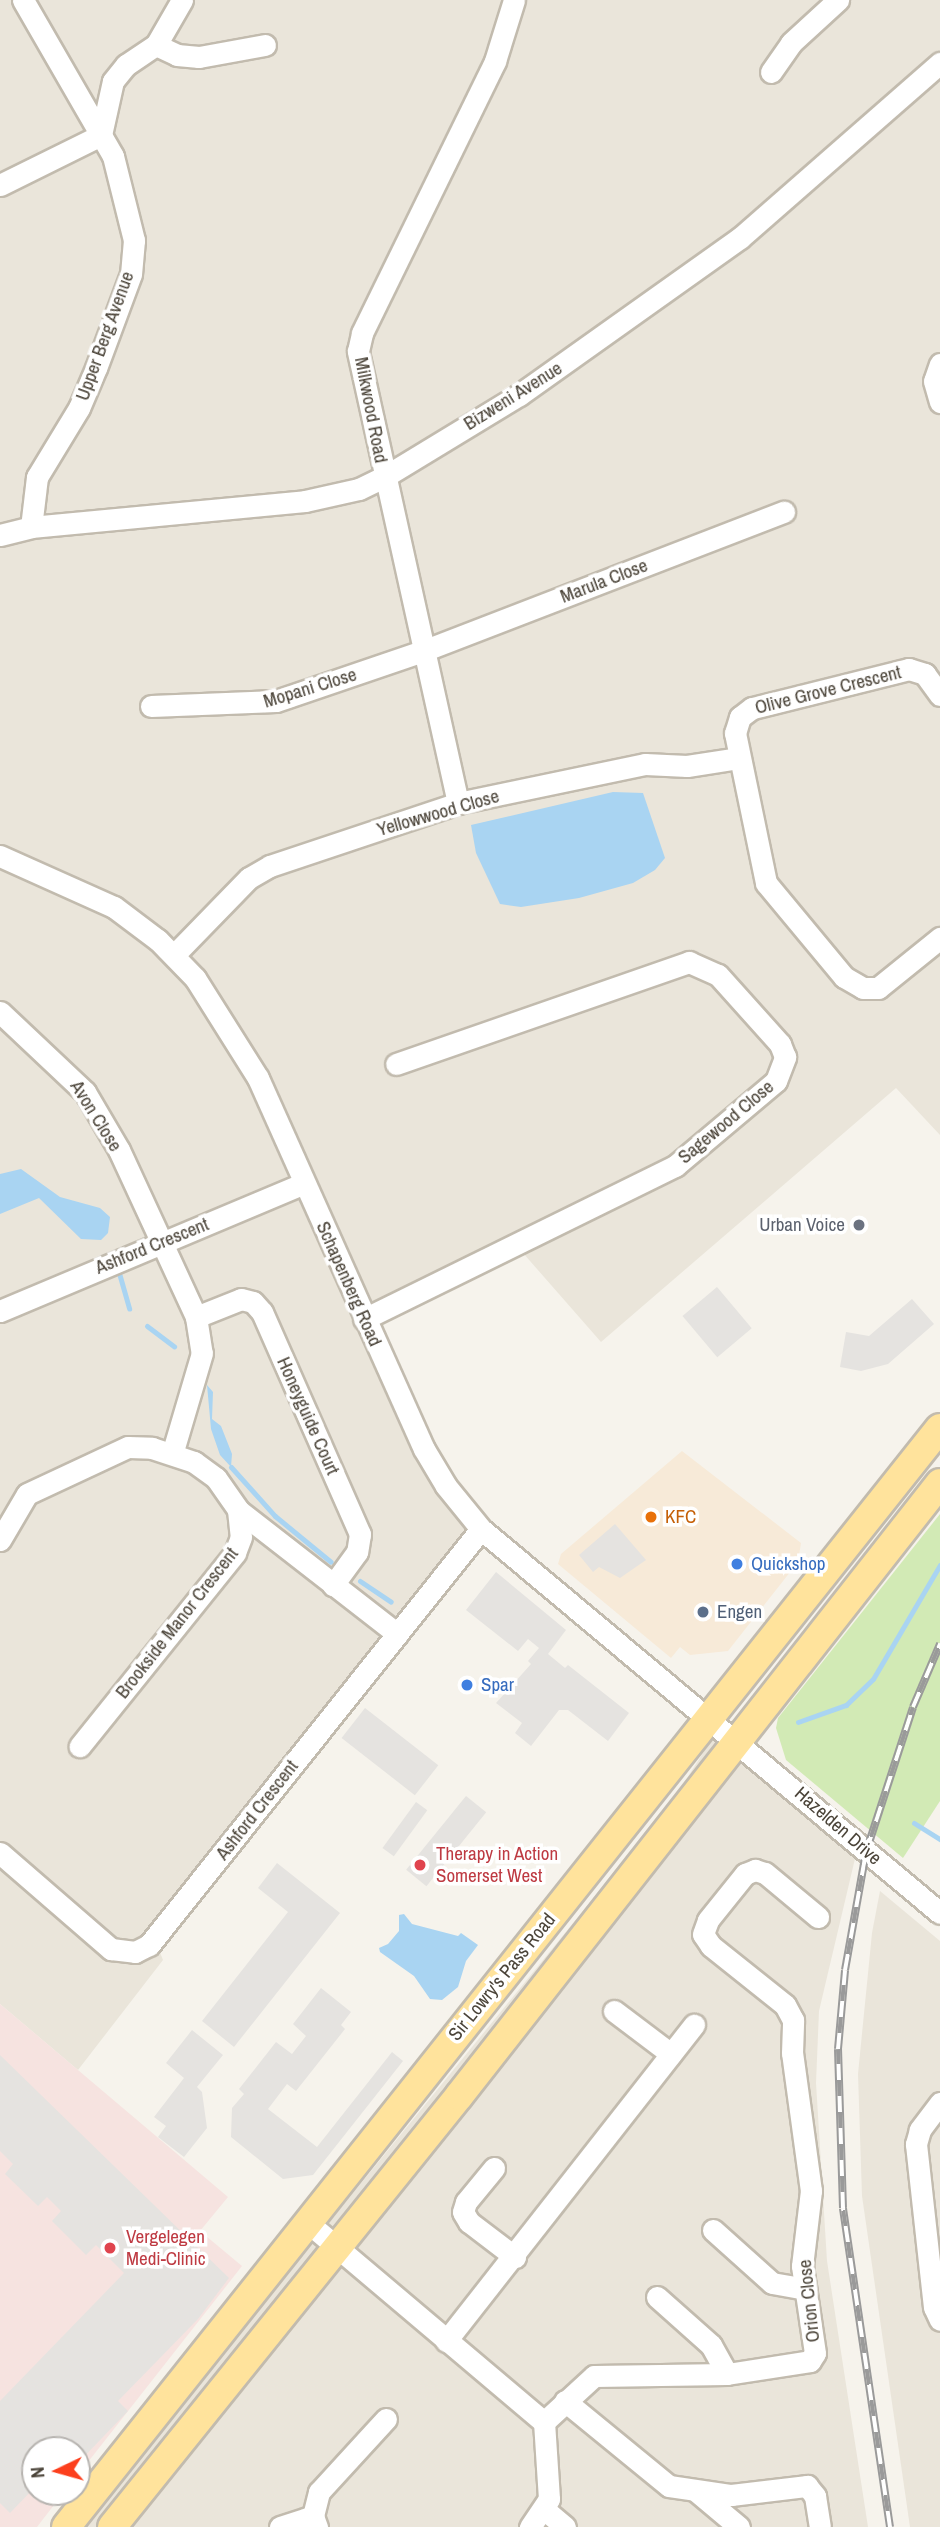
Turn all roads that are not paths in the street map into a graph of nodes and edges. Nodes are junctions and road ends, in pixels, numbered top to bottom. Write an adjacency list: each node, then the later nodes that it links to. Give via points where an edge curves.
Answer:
1 (23, 0): 9 (street, Upper Berg Avenue)
2 (183, 0): 5 (street)
3 (514, 0): 13 (street, Milkwood Road, via 495,61 359,342 359,363)
4 (838, 0): 8 (street, via 791,43)
5 (156, 45): 6 (street, via 177,55 199,57); 9 (street, via 113,81)
6 (265, 46)
7 (940, 63): 13 (street, Bizweni Avenue, via 719,253 519,395)
8 (771, 72)
9 (101, 135): 10 (street); 15 (street, Upper Berg Avenue, via 128,201 134,240 131,274 79,408 37,477)
10 (0, 185)
11 (940, 363): 12 (street, via 934,381)
12 (940, 402)
13 (384, 477): 15 (street, Bizweni Avenue, via 359,489 305,502); 17 (street, Milkwood Road)
14 (784, 512): 17 (street, Marula Close)
15 (31, 527): 16 (street, Bizweni Avenue)
16 (0, 535)
17 (424, 651): 19 (street, Mopani Close, via 276,701); 21 (street, Milkwood Road)
18 (940, 695): 20 (street, Olive Grove Crescent, via 925,674 909,669 752,708 736,724)
19 (151, 706)
20 (738, 758): 21 (street, Yellowwood Close, via 687,765 645,764); 23 (street, Olive Grove Crescent, via 766,883 844,977 863,988 878,988)
21 (458, 803): 24 (street, Yellowwood Close, via 263,869)
22 (0, 856): 24 (street, Schapenberg Road, via 114,907)
23 (940, 938)
24 (174, 955): 27 (street, Schapenberg Road, via 242,1047)
25 (0, 1012): 28 (street, Avon Close, via 85,1091 119,1150)
26 (396, 1064): 31 (street, Sagewood Close, via 689,962 718,975 780,1045 785,1057 776,1081 675,1167)
27 (304, 1183): 28 (street, Ashford Crescent); 31 (street, Schapenberg Road)
28 (161, 1242): 29 (street, Ashford Crescent); 30 (street)
29 (0, 1311)
30 (196, 1317): 33 (street, via 202,1353); 38 (street, Honeyguide Court, via 241,1299 253,1302 262,1312 360,1534 357,1552)
31 (364, 1319): 36 (street, Schapenberg Road, via 431,1462)
32 (940, 1428): 40 (main road, Sir Lowry's Pass Road)
33 (172, 1454): 35 (street, via 204,1468); 37 (street, via 128,1447 41,1486 17,1503)
34 (940, 1483): 41 (main road, Sir Lowry's Pass Road)
35 (238, 1510): 38 (street); 42 (street, Brookside Manor Crescent, via 241,1528 236,1553)
36 (481, 1529): 39 (street, Ashford Crescent); 40 (street, Schapenberg Road)
37 (0, 1540)
38 (333, 1585): 39 (street)
39 (397, 1634): 43 (street, Ashford Crescent, via 155,1940 142,1950 111,1949)
40 (710, 1719): 41 (street, Hazelden Drive); 51 (main road, Sir Lowry's Pass Road)
41 (735, 1741): 44 (street, Hazelden Drive); 53 (main road, Sir Lowry's Pass Road, via 459,2096)
42 (80, 1746)
43 (0, 1853)
44 (940, 1913)
45 (818, 1917): 55 (street, Orion Close, via 765,1873 755,1870 745,1874 708,1920 703,1934 792,2016 792,2053 811,2191 802,2266)
46 (614, 2011): 48 (street)
47 (694, 2025): 48 (street)
48 (671, 2054): 54 (street)
49 (940, 2103): 57 (street, via 920,2130 916,2144 932,2297)
50 (494, 2168): 54 (street, via 463,2212 469,2222)
51 (306, 2221): 53 (street); 66 (main road, Sir Lowry's Pass Road)
52 (713, 2230): 55 (street, via 772,2283)
53 (336, 2244): 58 (street); 67 (main road, Sir Lowry's Pass Road)
54 (515, 2257): 58 (street)
55 (805, 2289): 59 (street, Orion Close, via 813,2358 806,2363)
56 (657, 2297): 59 (street, via 711,2345)
57 (940, 2320)
58 (446, 2341): 62 (street)
59 (727, 2374): 60 (street, Orion Close, via 601,2375 587,2380)
60 (565, 2401): 62 (street, Orion Close); 63 (street, via 654,2478)
61 (386, 2419): 65 (street, via 319,2492)
62 (544, 2421): 64 (street, via 549,2499)
63 (696, 2491): 71 (street); 72 (street, via 731,2495 802,2484 815,2496)
64 (545, 2510): 69 (street); 70 (street)
65 (315, 2521): 68 (street)
66 (66, 2527)
67 (112, 2527)
68 (280, 2527)
69 (530, 2527)
70 (565, 2527)
71 (738, 2527)
72 (820, 2527)

